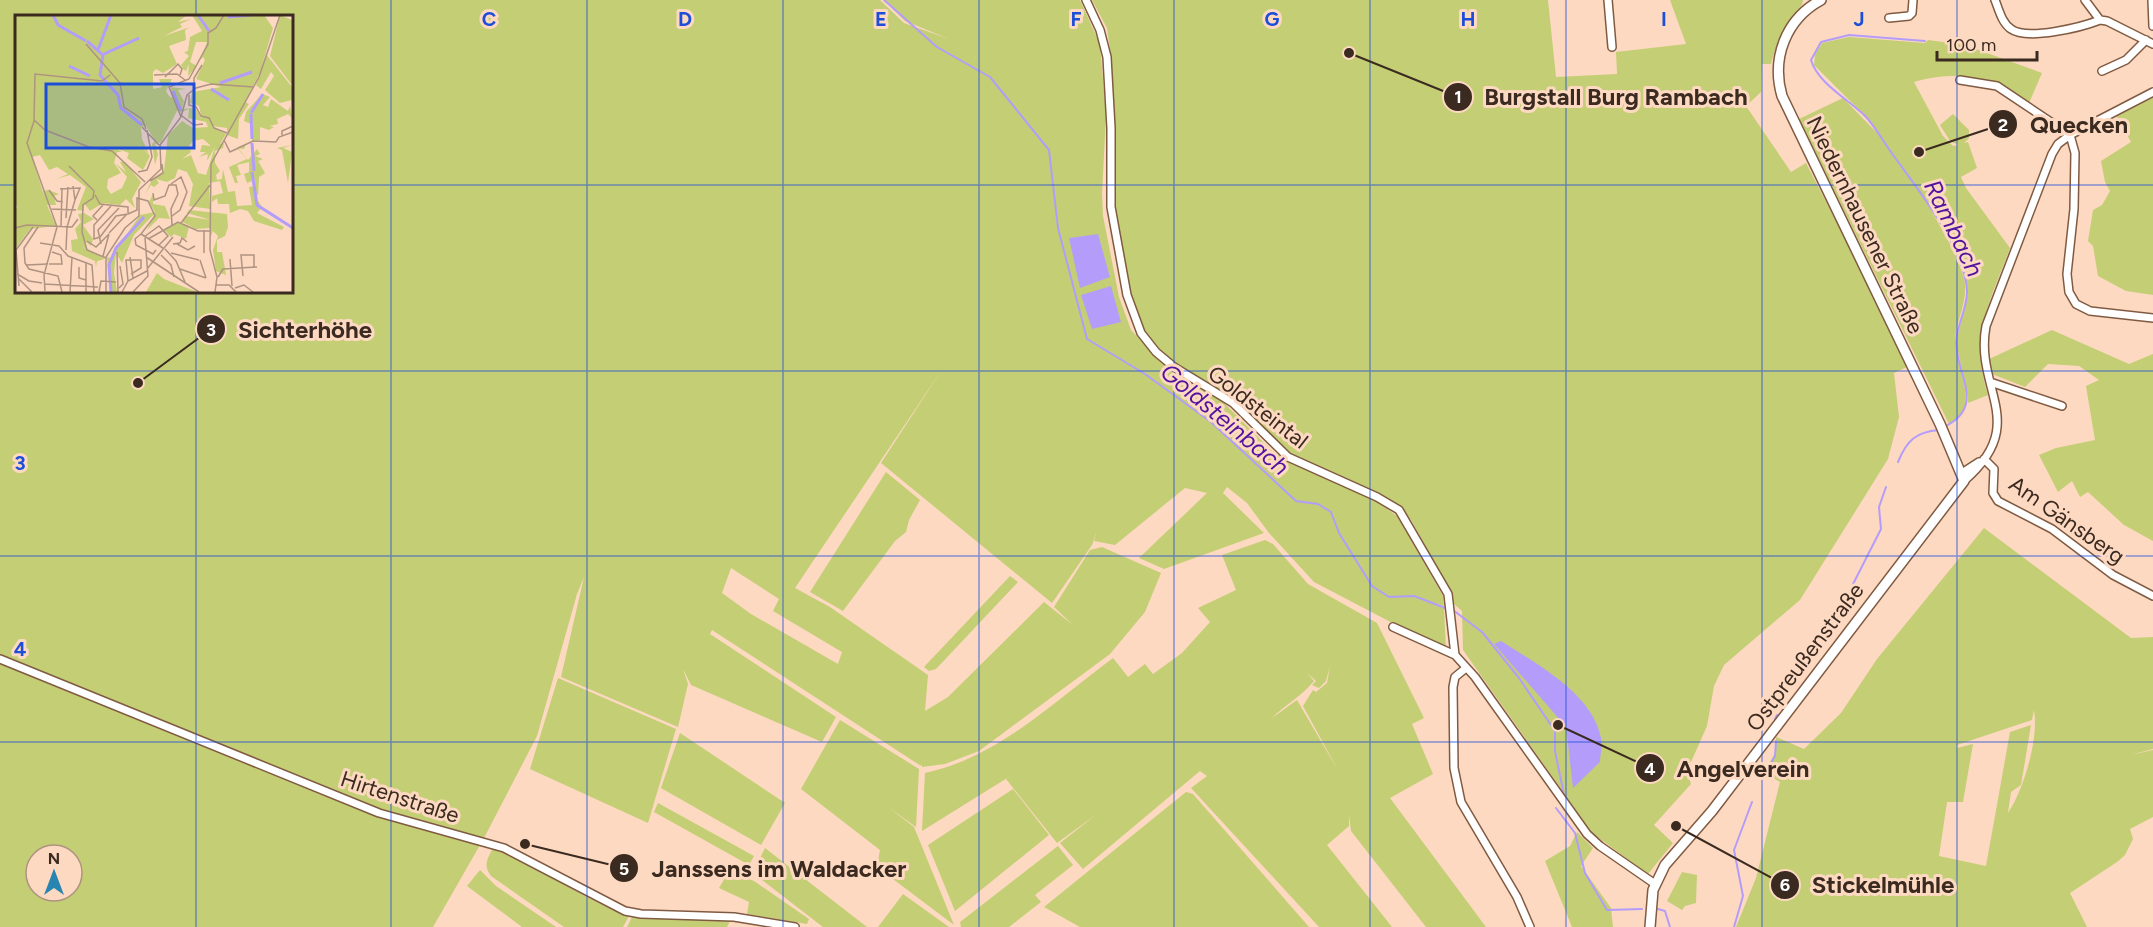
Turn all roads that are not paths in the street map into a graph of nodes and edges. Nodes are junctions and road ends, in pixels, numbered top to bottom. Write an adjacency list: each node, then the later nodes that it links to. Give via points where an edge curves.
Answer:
1 (1086, 0): 24 (street, Goldsteintal, via 1107,57 1111,207 1127,295 1141,333 1174,367 1233,403 1288,457 1399,510 1444,586 1450,603)
2 (1608, 0): 12 (street)
3 (1821, 0): 21 (main road, Niedernhausener Straße, via 1798,17 1784,39 1778,65 1780,88 1791,120 1863,262)
4 (1913, 0): 8 (street, via 1909,16)
5 (1995, 0): 9 (street, via 2007,26 2020,33 2068,31)
6 (2085, 0): 9 (street)
7 (2152, 0): 10 (street)
8 (1889, 18)
9 (2100, 20): 11 (street)
10 (2153, 26)
11 (2151, 42): 13 (street)
12 (1612, 47)
13 (2102, 71)
14 (1960, 80): 16 (street, via 1997,87)
15 (2153, 92): 16 (street)
16 (2070, 135): 17 (street, via 2075,153 2068,292 2076,304 2090,311); 18 (street, Ostpreußenstraße, via 2058,144 2049,161 1988,318 1983,352)
17 (2153, 318)
18 (1990, 382): 19 (street); 20 (street, Ostpreußenstraße, via 1997,400 1998,420)
19 (2062, 406)
20 (1984, 459): 21 (street, Ostpreußenstraße); 22 (street, Am Gänsberg, via 1994,469 1993,493 1998,501 2052,530 2106,570)
21 (1963, 477): 27 (main road, Ostpreußenstraße)
22 (2153, 596)
23 (1393, 627): 24 (street)
24 (1455, 655): 26 (street)
25 (0, 659): 28 (street, Hirtenstraße, via 379,813 504,848 625,911 641,915 734,917)
26 (1466, 668): 27 (street, via 1587,834); 29 (street, via 1455,677 1454,687 1454,768 1461,802 1517,897)
27 (1654, 884): 30 (main road)
28 (795, 927)
29 (1530, 927)
30 (1650, 927)

